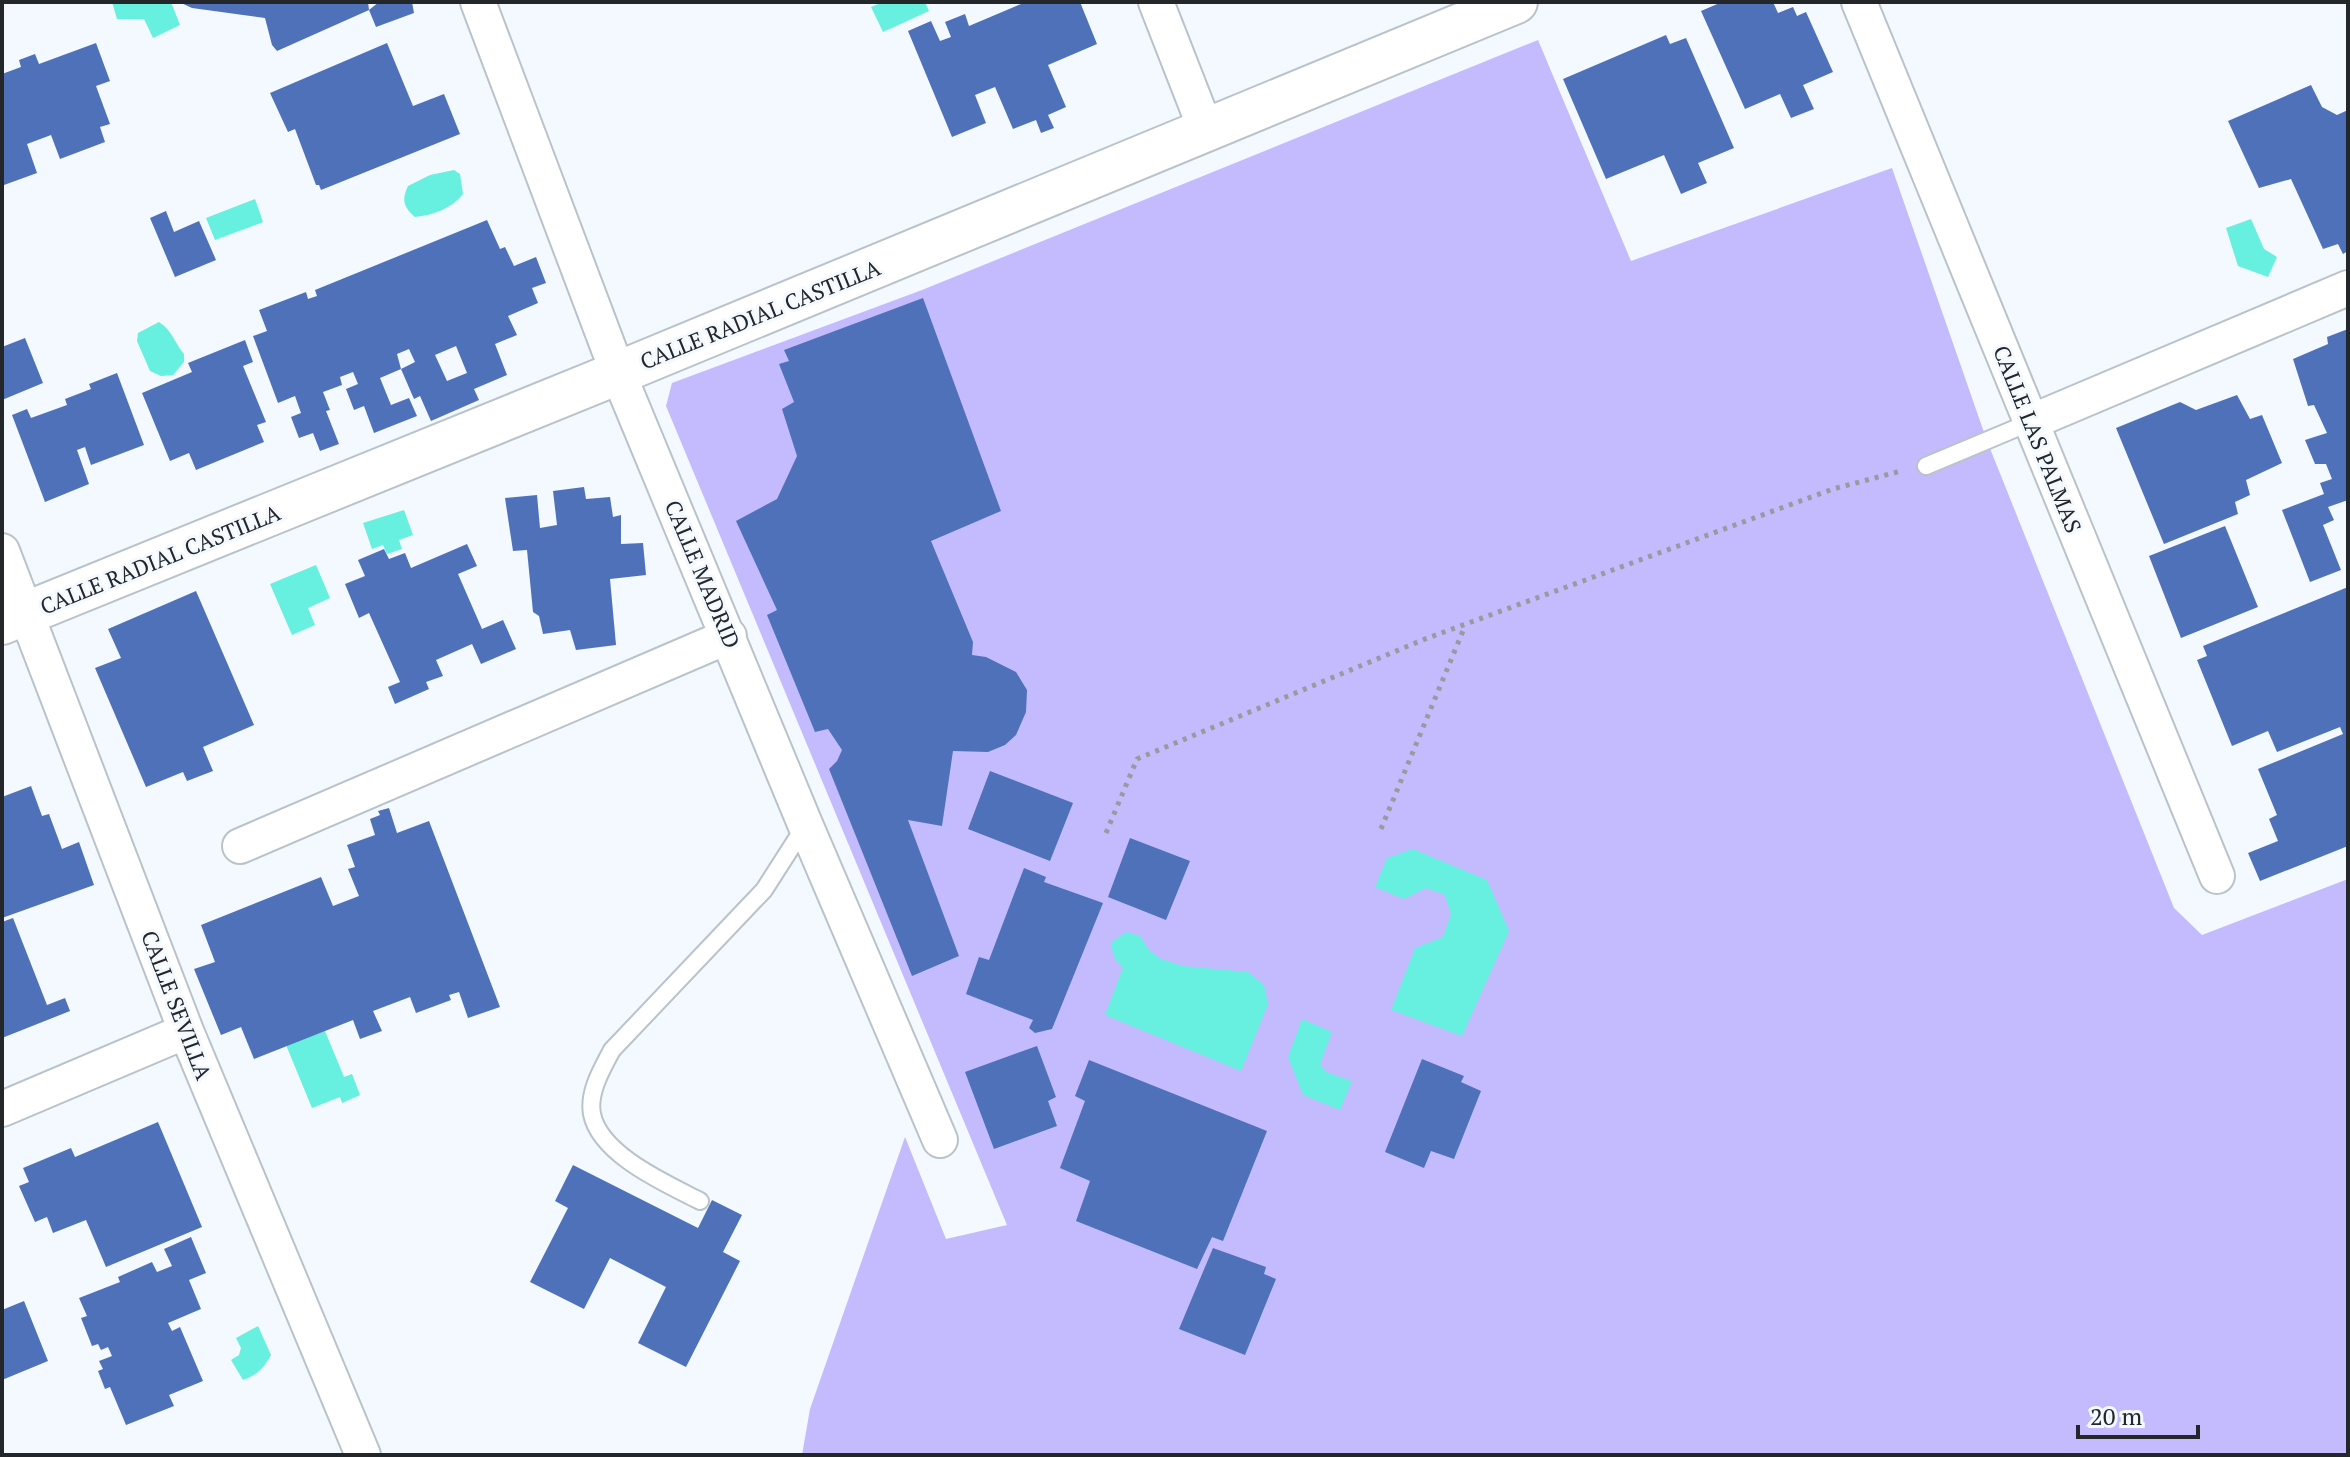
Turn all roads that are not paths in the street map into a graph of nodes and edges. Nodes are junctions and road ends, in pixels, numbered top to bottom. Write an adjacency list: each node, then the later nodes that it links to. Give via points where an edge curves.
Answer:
1 (478, 2): 7 (street, CALLE MADRID)
2 (1156, 2): 5 (street)
3 (1516, 2): 5 (street, CALLE RADIAL CASTILLA)
4 (1859, 2): 8 (street, CALLE LAS PALMAS)
5 (1206, 130): 7 (street, CALLE RADIAL CASTILLA)
6 (2348, 288): 8 (street)
7 (618, 373): 11 (street, CALLE RADIAL CASTILLA); 12 (street, CALLE MADRID)
8 (2031, 422): 9 (lane); 15 (street, CALLE LAS PALMAS)
9 (1926, 466)
10 (2, 551): 11 (street, CALLE SEVILLA)
11 (15, 618): 16 (street, CALLE SEVILLA)
12 (729, 636): 13 (street, CALLE MADRID); 14 (street)
13 (805, 824): 18 (street, CALLE MADRID); 19 (lane, via 764,890 612,1050 596,1079 592,1114 605,1138 632,1165)
14 (240, 846)
15 (2217, 876)
16 (186, 1031): 17 (street); 20 (street, CALLE SEVILLA)
17 (2, 1109)
18 (940, 1140)
19 (700, 1201)
20 (363, 1455)

